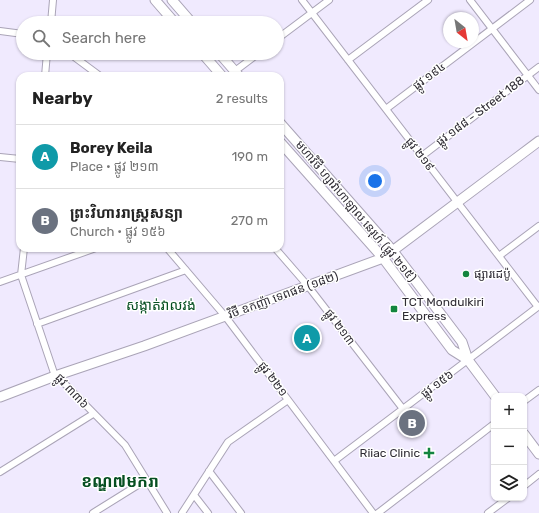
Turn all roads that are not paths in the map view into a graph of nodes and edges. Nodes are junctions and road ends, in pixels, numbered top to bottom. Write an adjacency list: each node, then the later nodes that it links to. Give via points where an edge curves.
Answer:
1 (53, 0): 10 (street)
2 (155, 0): 11 (main road)
3 (172, 0): 12 (main road)
4 (302, 0): 9 (street, ផ្លូវ ២១៩)
5 (329, 0): 9 (street)
6 (428, 0): 22 (street)
7 (470, 0): 13 (street)
8 (530, 0): 13 (street, ផ្លូវ ១៩៤)
9 (312, 13): 16 (street); 22 (street, ផ្លូវ ២១៩)
10 (52, 16)
11 (169, 16)
12 (186, 16)
13 (492, 28): 29 (street); 31 (street, ផ្លូវ ១៩៤)
14 (0, 31): 15 (street)
15 (16, 33)
16 (284, 34)
17 (46, 60): 24 (street)
18 (78, 60): 25 (street)
19 (208, 60): 26 (main road)
20 (224, 60): 27 (main road)
21 (251, 60): 28 (street)
22 (348, 60): 31 (street, ផ្លូវ ២១៩)
23 (539, 67): 29 (street, ផ្លូវ ១៨៨ - Street 188)
24 (45, 72)
25 (95, 72)
26 (219, 72)
27 (235, 72)
28 (239, 72)
29 (528, 76): 30 (street); 35 (street, ផ្លូវ ១៨៨ - Street 188)
30 (539, 90)
31 (386, 109): 35 (street, ផ្លូវ ២១៩)
32 (284, 127): 40 (main road, មហាវិថី ហ្សាវ៉ាហាឡាល នេរុហ៍ (ផ្លូវ ២១៥))
33 (539, 141): 38 (main road, វិថី ឧកញ៉ា ទេពផន (១៨២))
34 (284, 147): 46 (main road, មហាវិថី ហ្សាវ៉ាហាឡាល នេរុហ៍ (ផ្លូវ ២១៥))
35 (422, 156): 38 (street, ផ្លូវ ២១៩)
36 (0, 157): 37 (street)
37 (16, 159)
38 (458, 203): 40 (main road, វិថី ឧកញ៉ា ទេពផន (១៨២)); 45 (street, ផ្លូវ ២១៩)
39 (539, 226): 45 (street)
40 (394, 251): 46 (main road, វិថី ឧកញ៉ា ទេពផន (១៨២)); 54 (main road, មហាវិថី ហ្សាវ៉ាហាឡាល នេរុហ៍ (ផ្លូវ ២១៥), via 462,342)
41 (23, 252): 48 (street, ផ្លូវ ៣៣៦)
42 (85, 252): 48 (street)
43 (170, 252): 47 (street, ផ្លូវ ២២១)
44 (278, 252): 50 (street, ផ្លូវ ២១៣)
45 (499, 256): 51 (street, ផ្លូវ ២១៩)
46 (383, 258): 50 (main road, វិថី ឧកញ៉ា ទេពផន (១៨២)); 54 (main road, មហាវិថី ហ្សាវ៉ាហាឡាល នេរុហ៍ (ផ្លូវ ២១៥), via 452,350)
47 (186, 270): 52 (street, ផ្លូវ ២២១); 53 (street)
48 (20, 275): 49 (street); 53 (street, ផ្លូវ ៣៣៦)
49 (0, 282)
50 (308, 286): 52 (main road, វិថី ឧកញ៉ា ទេពផន (១៨២)); 61 (street, ផ្លូវ ២១៣)
51 (539, 307): 54 (street, ផ្លូវ ១៥៦)
52 (225, 316): 55 (main road, វិថី ឧកញ៉ា ទេពផន (១៨២)); 60 (street, ផ្លូវ ២២១)
53 (37, 324): 55 (street, ផ្លូវ ៣៣៦)
54 (468, 360): 57 (main road, មហាវិថី ហ្សាវ៉ាហាឡាល នេរុហ៍ (ផ្លូវ ២១៥)); 61 (street, ផ្លូវ ១៥៦)
55 (54, 376): 58 (main road, វិថី ឧកញ៉ា ទេពផន (១៨២)); 62 (street, ផ្លូវ ៣៣៦)
56 (539, 390): 59 (street)
57 (493, 393)
58 (0, 397)
59 (527, 399)
60 (288, 400): 66 (street, ផ្លូវ ២២១); 67 (street, via 228,442)
61 (403, 409): 66 (street, ផ្លូវ ១៥៦)
62 (93, 414): 68 (street); 70 (street, ផ្លូវ ៣៣៦, via 125,445)
63 (491, 426): 80 (street)
64 (527, 438): 65 (main road)
65 (539, 454)
66 (334, 461): 79 (street, ផ្លូវ ២២១)
67 (209, 471): 72 (street); 78 (street)
68 (0, 472)
69 (539, 474): 71 (street)
70 (146, 480): 74 (street); 75 (street, ផ្លូវ ៣៣៦)
71 (527, 484)
72 (194, 495): 76 (street); 77 (street)
73 (504, 501): 81 (street)
74 (93, 513)
75 (167, 513)
76 (182, 513)
77 (208, 513)
78 (241, 513)
79 (373, 513)
80 (378, 513)
81 (488, 513)

